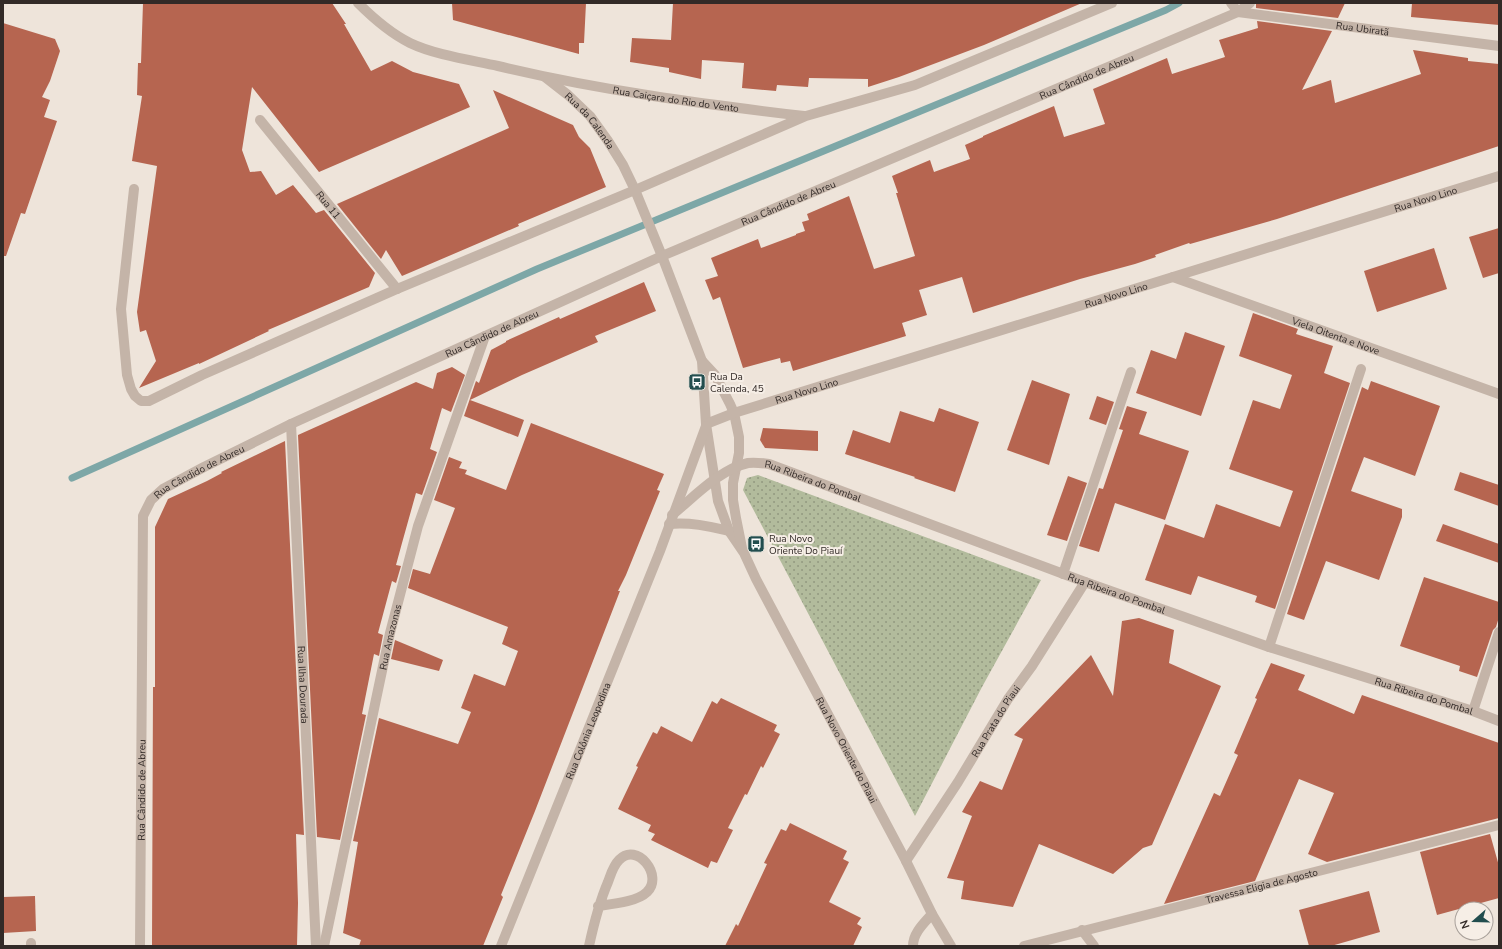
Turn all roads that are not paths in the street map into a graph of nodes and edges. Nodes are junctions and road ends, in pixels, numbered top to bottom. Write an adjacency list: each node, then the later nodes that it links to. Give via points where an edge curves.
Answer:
1 (358, 3): 6 (street, Rua da Calenda, via 385,29 411,44)
2 (1112, 3): 7 (street, via 915,85)
3 (1250, 3): 4 (street, Rua Cândido de Abreu)
4 (1233, 6): 5 (street, Rua Ubiratã); 12 (street, Rua Cândido de Abreu)
5 (1499, 46)
6 (545, 77): 7 (street, Rua Caiçara do Rio do Vento, via 730,107); 11 (street, Rua da Calenda, via 590,116 623,165)
7 (806, 116): 11 (street)
8 (260, 120): 14 (street, Rua 11)
9 (1499, 176): 13 (street, Rua Novo Lino)
10 (134, 189): 14 (street, via 121,309 127,375 134,396 141,401 149,400)
11 (637, 194): 12 (street, Rua da Calenda); 14 (street)
12 (662, 256): 15 (street, Rua Cândido de Abreu); 16 (street, Rua da Calenda)
13 (1173, 277): 19 (street, Viela Oitenta e Nove); 20 (street, Rua Novo Lino)
14 (397, 289)
15 (485, 336): 21 (street, Rua Cândido de Abreu); 41 (street, Rua Amazonas, via 418,526 390,633)
16 (702, 361): 20 (street, Rua da Calenda, via 715,375); 22 (street, Rua da Calenda)
17 (1362, 369): 31 (street)
18 (1131, 372): 28 (street)
19 (1499, 394)
20 (734, 413): 22 (street, Rua Novo Lino); 23 (street, Rua Novo Oriente do Piaui, via 739,437)
21 (291, 424): 39 (street, Rua Cândido de Abreu, via 163,489 151,500 144,516); 40 (street, Rua Ilha Dourada)
22 (706, 424): 24 (street, Rua Novo Oriente do Piaui); 25 (street, Rua Colônia Leopodina)
23 (737, 466): 24 (street); 27 (street, Rua Novo Oriente do Piaui, via 733,483 734,500); 28 (street, Rua Ribeira do Pombal, via 757,462 769,464)
24 (714, 480): 25 (street); 26 (street, Rua Novo Oriente do Piaui, via 718,501)
25 (671, 520): 26 (street); 42 (street, Rua Colônia Leopodina)
26 (729, 531): 27 (street, Rua Novo Oriente do Piaui)
27 (744, 553): 35 (street, Rua Novo Oriente do Piaui)
28 (1063, 574): 29 (street, Rua Ribeira do Pombal)
29 (1085, 582): 31 (street, Rua Ribeira do Pombal); 35 (street, Rua Prata do Piaui)
30 (1499, 632): 32 (street)
31 (1269, 647): 32 (street, Rua Ribeira do Pombal)
32 (1473, 711): 33 (street, Rua Ribeira do Pombal)
33 (1499, 721)
34 (1499, 825): 38 (street, Travessa Eligia de Agosto)
35 (906, 860): 37 (street, Rua Novo Oriente do Piaui)
36 (598, 906): 36 (street, via 638,898 648,892 652,882 648,864 640,856 633,855 624,856 619,860); 43 (street)
37 (932, 914): 44 (street, via 918,930); 45 (street, Rua Novo Oriente do Piaui)
38 (1082, 930): 46 (street, Travessa Eligia de Agosto); 47 (street)
39 (140, 946)
40 (316, 946)
41 (324, 946)
42 (501, 946)
43 (589, 946)
44 (913, 946)
45 (951, 946)
46 (1024, 946)
47 (1094, 946)

